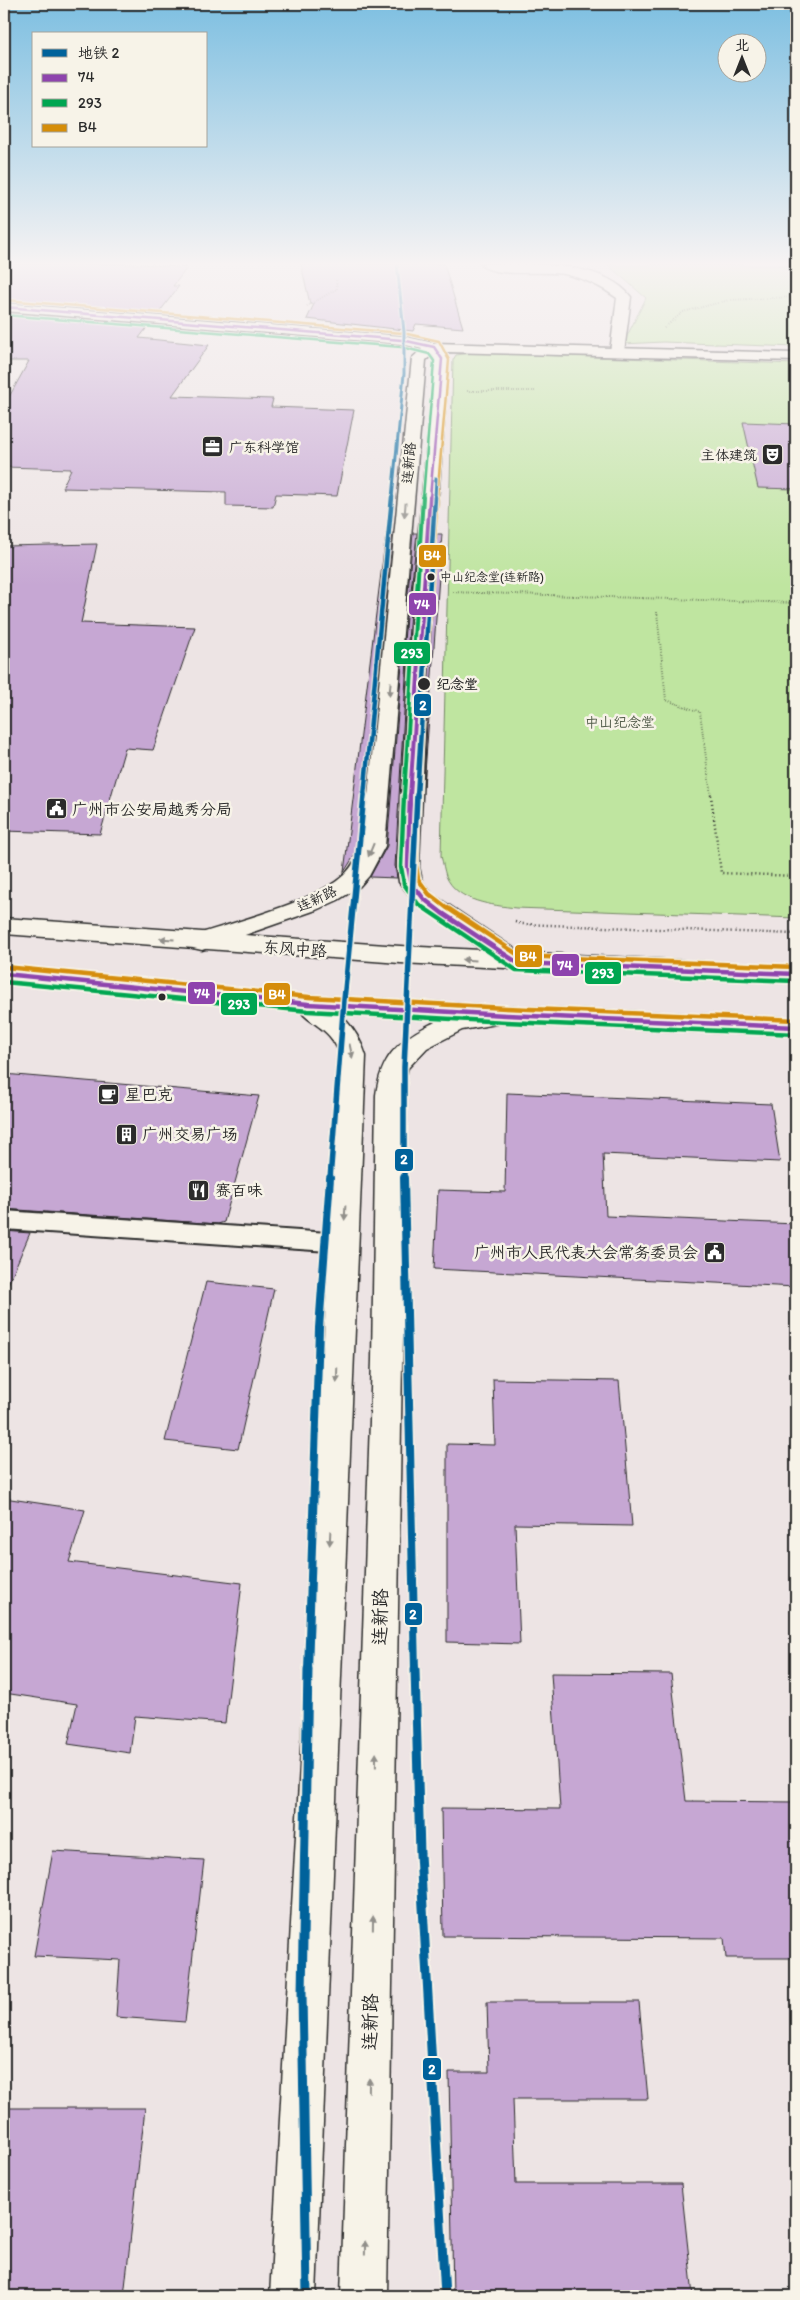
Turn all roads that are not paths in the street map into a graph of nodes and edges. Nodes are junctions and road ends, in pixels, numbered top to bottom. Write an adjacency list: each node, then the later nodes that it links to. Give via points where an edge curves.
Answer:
1 (418, 371): 4 (main road, 连新路, one-way to 4, via 374,846 362,871 330,895)
2 (441, 371): 5 (main road, 连新路, via 422,591 408,866 411,882 424,900)
3 (4, 926): 4 (main road, 东风中路, one-way to 3)
4 (202, 942): 5 (main road, 东风中路, one-way to 4)
5 (518, 963): 7 (main road, 东风中路)
6 (4, 974): 8 (main road)
7 (796, 974)
8 (308, 1004): 9 (main road); 12 (main road, one-way to 12, via 332,1020 346,1037 353,1056)
9 (506, 1015): 10 (main road); 14 (main road, 连新路, one-way to 9, via 387,1360 389,1095 397,1063 418,1042 456,1022)
10 (796, 1026)
11 (4, 1220): 12 (lane)
12 (343, 1243): 13 (main road, one-way to 13)
13 (293, 2296)
14 (364, 2296)

